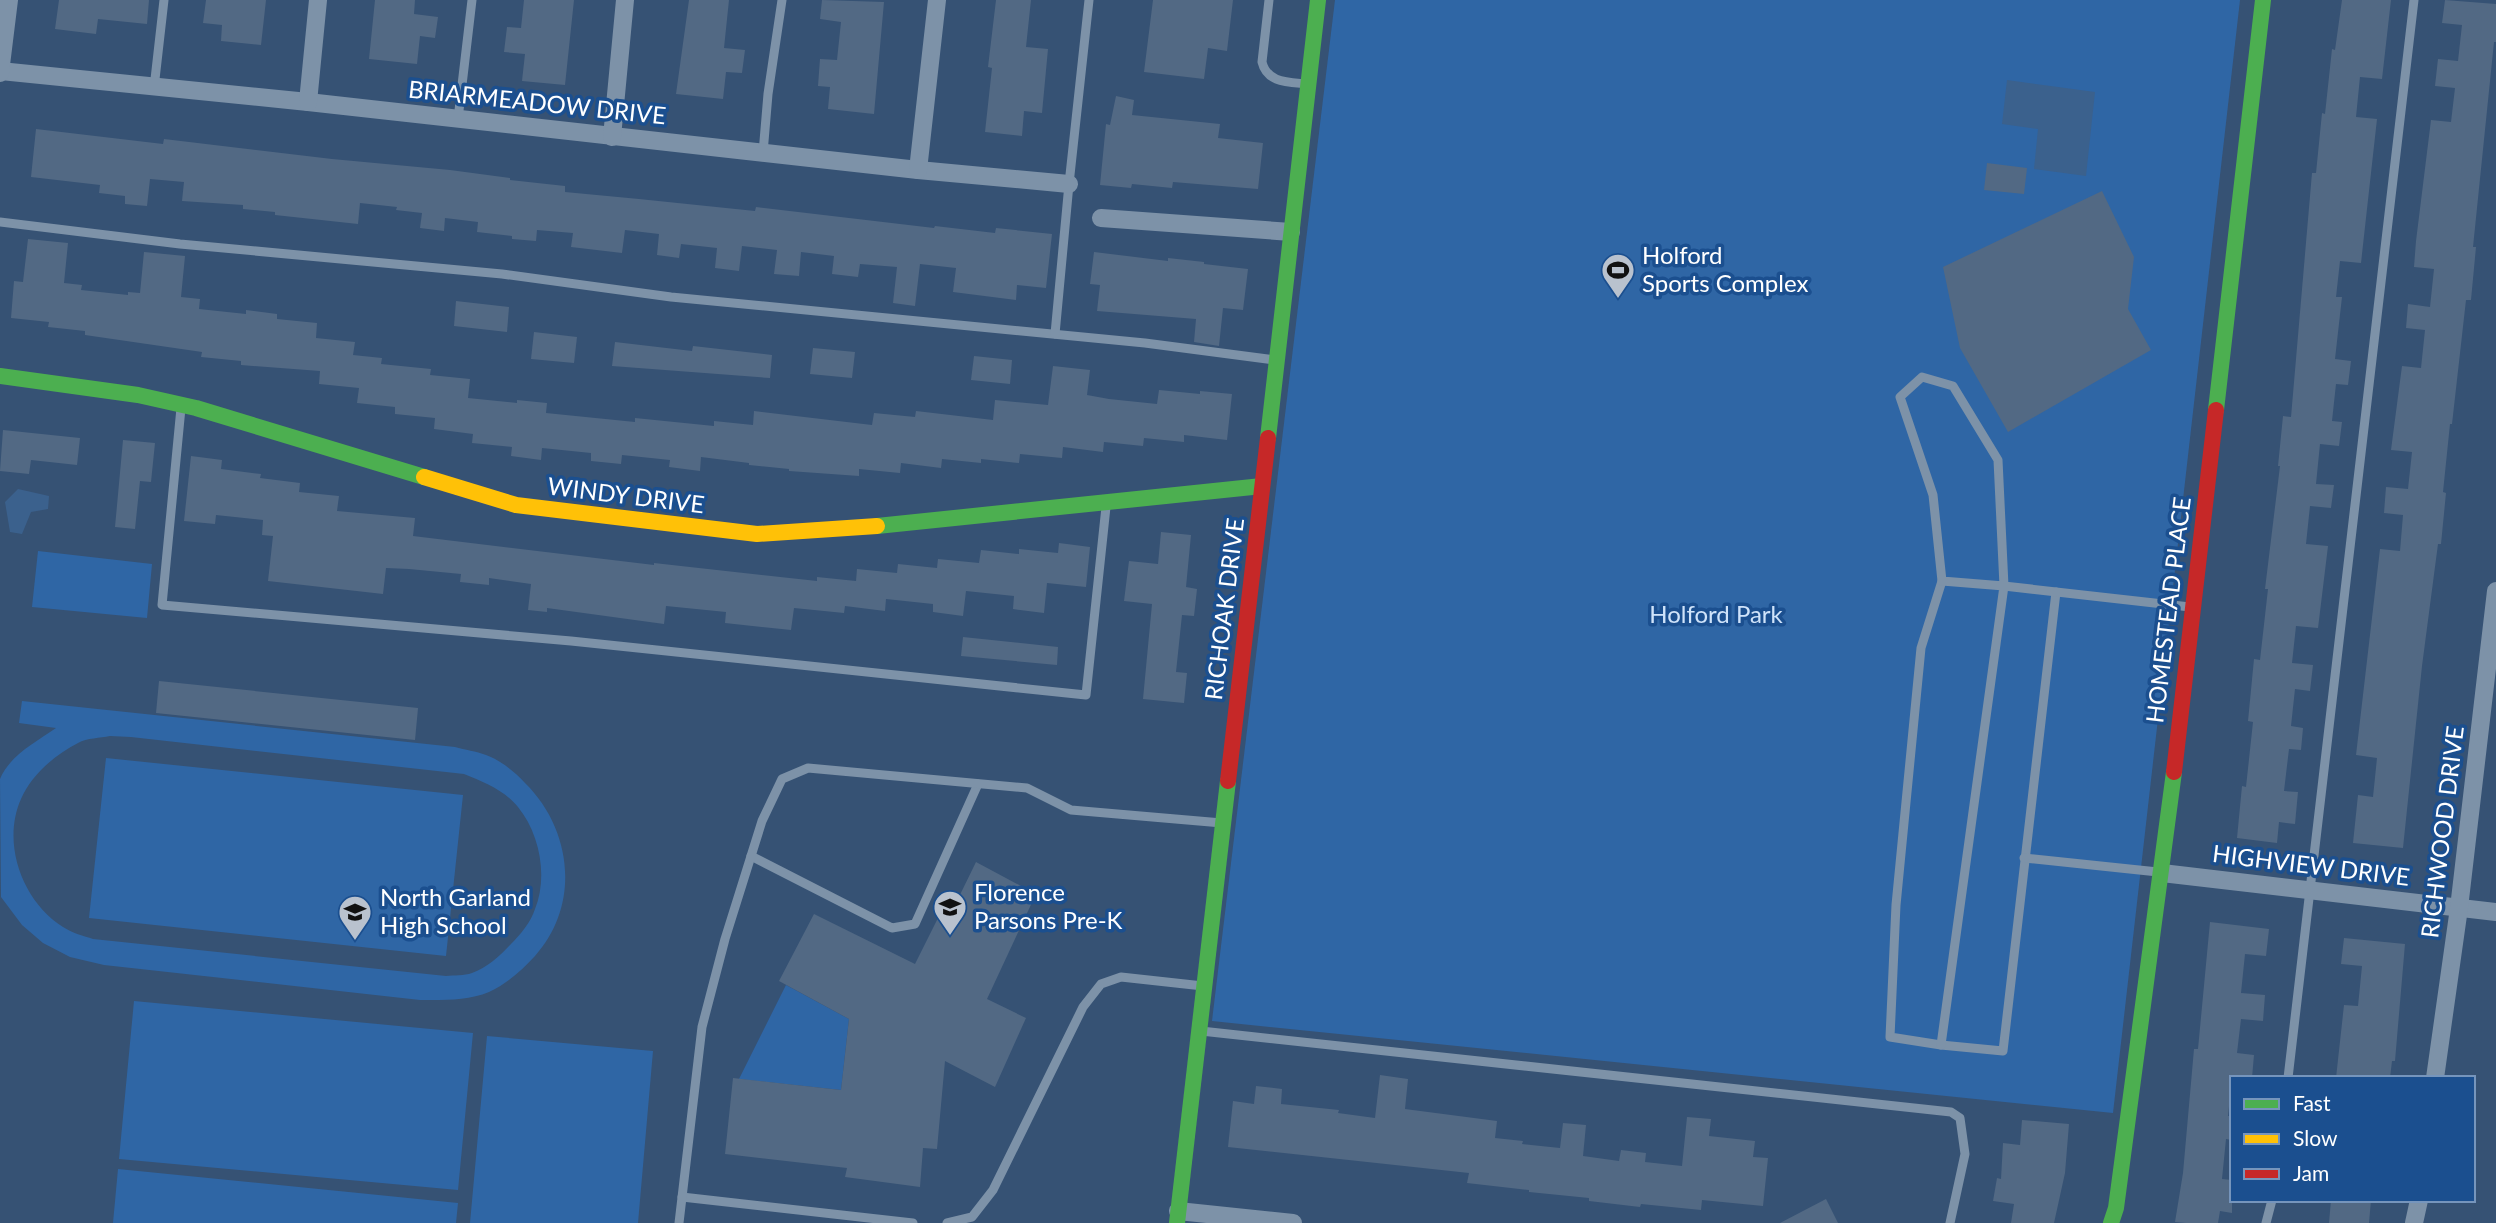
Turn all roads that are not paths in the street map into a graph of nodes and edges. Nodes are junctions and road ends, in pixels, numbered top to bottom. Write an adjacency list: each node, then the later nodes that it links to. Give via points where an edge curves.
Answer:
1 (9, 0): 13 (street)
2 (164, 0): 15 (lane)
3 (318, 0): 16 (street)
4 (472, 0): 17 (lane)
5 (625, 0): 18 (street)
6 (782, 0): 19 (lane)
7 (937, 0): 20 (street)
8 (1089, 0): 21 (lane)
9 (1269, 0): 14 (lane, via 1264,69 1279,81)
10 (1318, 0): 14 (street, RICHOAK DRIVE)
11 (2263, 0): 35 (street, HOMESTEAD PLACE)
12 (2414, 0): 41 (lane)
13 (0, 72): 15 (street, BRIARMEADOW DRIVE)
14 (1308, 84): 24 (street, RICHOAK DRIVE)
15 (154, 88): 16 (street, BRIARMEADOW DRIVE)
16 (308, 102): 17 (street, BRIARMEADOW DRIVE)
17 (458, 119): 18 (street, BRIARMEADOW DRIVE)
18 (611, 137): 19 (street, BRIARMEADOW DRIVE)
19 (763, 153): 20 (street, BRIARMEADOW DRIVE)
20 (918, 170): 21 (street, BRIARMEADOW DRIVE)
21 (1069, 184): 25 (lane)
22 (1101, 218): 24 (street)
23 (0, 222): 25 (lane, via 502,274 671,297)
24 (1291, 232): 26 (street, RICHOAK DRIVE)
25 (1055, 334): 26 (lane)
26 (1276, 360): 29 (street, RICHOAK DRIVE)
27 (0, 376): 28 (street, WINDY DRIVE)
28 (182, 405): 30 (street, WINDY DRIVE, via 516,505 757,534); 30 (lane, via 162,605 571,641 1086,695)
29 (1262, 486): 30 (street, WINDY DRIVE); 37 (street, RICHOAK DRIVE)
30 (1107, 501)
31 (1942, 581): 32 (lane); 32 (lane, via 1933,495 1900,397 1922,377 1953,386 1998,460); 46 (lane, via 1921,648 1896,905 1890,1037)
32 (2004, 586): 34 (lane); 46 (lane)
33 (2496, 591): 42 (street, RICHWOOD DRIVE)
34 (2056, 592): 35 (lane); 39 (lane)
35 (2193, 608): 40 (street, HOMESTEAD PLACE)
36 (978, 784): 37 (lane, via 1027,788 1071,810); 38 (lane, via 808,768 782,779); 38 (lane, via 915,924 892,928)
37 (1223, 823): 44 (street, RICHOAK DRIVE)
38 (751, 856): 49 (lane, via 702,1027)
39 (2024, 858): 40 (lane); 46 (lane, via 2003,1051)
40 (2162, 873): 41 (street, HIGHVIEW DRIVE); 58 (street, HOMESTEAD PLACE)
41 (2311, 891): 42 (street, HIGHVIEW DRIVE); 47 (lane)
42 (2459, 908): 43 (street, HIGHVIEW DRIVE); 48 (street, RICHWOOD DRIVE)
43 (2496, 912)
44 (1204, 986): 45 (street, RICHOAK DRIVE); 55 (lane, via 1121,977 1101,984 1083,1007 993,1190 972,1217)
45 (1199, 1031): 52 (street, RICHOAK DRIVE); 57 (lane, via 1951,1112 1960,1118 1965,1154)
46 (1941, 1045)
47 (2288, 1076)
48 (2435, 1076)
49 (682, 1197): 53 (lane); 54 (lane)
50 (2271, 1202): 59 (lane)
51 (2418, 1202): 60 (street)
52 (1178, 1217): 56 (street)
53 (679, 1223)
54 (913, 1223)
55 (947, 1223)
56 (1293, 1223)
57 (1950, 1223)
58 (2111, 1223)
59 (2266, 1223)
60 (2414, 1223)

